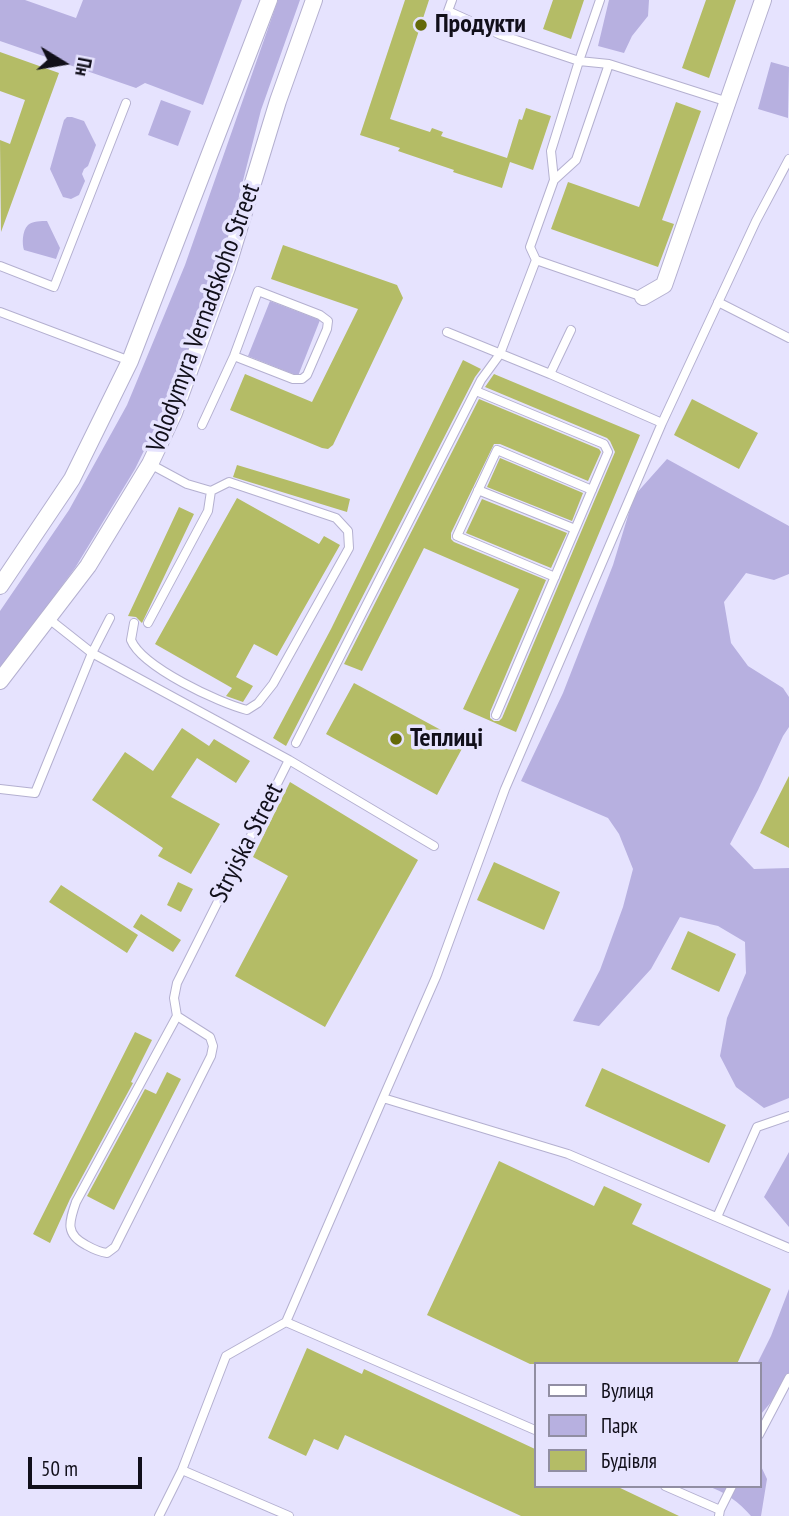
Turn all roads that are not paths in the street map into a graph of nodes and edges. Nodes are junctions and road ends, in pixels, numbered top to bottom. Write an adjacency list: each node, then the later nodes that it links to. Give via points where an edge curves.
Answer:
1 (270, 0): 22 (street, Volodymyra Vernadskoho Street)
2 (314, 0): 27 (street, Volodymyra Vernadskoho Street, via 228,268)
3 (452, 0): 6 (lane, via 449,11 501,35)
4 (600, 0): 6 (lane)
5 (763, 0): 8 (street)
6 (579, 61): 7 (lane); 11 (lane, via 551,151)
7 (609, 64): 8 (lane); 11 (lane, via 576,160)
8 (728, 102): 14 (street, via 664,285)
9 (126, 103): 13 (lane, via 54,287)
10 (789, 159): 15 (lane)
11 (554, 180): 12 (lane, via 530,247)
12 (536, 260): 14 (lane); 20 (lane)
13 (0, 266)
14 (643, 297)
15 (718, 302): 19 (lane); 25 (lane)
16 (0, 312): 22 (lane)
17 (571, 330): 23 (lane)
18 (447, 332): 20 (lane)
19 (789, 338)
20 (500, 354): 23 (lane); 24 (lane)
21 (234, 356): 21 (lane, via 302,379 328,321 258,291); 26 (lane)
22 (130, 361): 33 (street, Volodymyra Vernadskoho Street, via 72,479)
23 (550, 374): 25 (lane)
24 (476, 391): 29 (lane, via 604,444 608,452); 41 (lane)
25 (662, 423): 46 (lane, via 505,789 436,976)
26 (202, 425)
27 (150, 464): 30 (lane); 35 (street, Volodymyra Vernadskoho Street, via 88,566)
28 (478, 490): 29 (lane, via 497,450); 31 (lane); 32 (lane, via 457,536)
29 (592, 490): 31 (lane)
30 (211, 491): 36 (lane, via 229,482 336,518 348,531 349,548 273,684 258,704 247,710 221,702 137,650 131,640); 37 (lane, via 208,511)
31 (575, 529): 32 (lane)
32 (555, 578): 40 (lane)
33 (0, 586)
34 (110, 618): 38 (lane)
35 (49, 619): 38 (lane, Stryiska Street); 39 (street, Volodymyra Vernadskoho Street)
36 (134, 623)
37 (148, 624)
38 (92, 653): 42 (lane, Stryiska Street); 43 (lane, via 35,793)
39 (0, 681)
40 (496, 715)
41 (296, 743)
42 (289, 760): 44 (lane); 45 (lane, Stryiska Street, via 177,983)
43 (0, 789)
44 (434, 846)
45 (177, 1016): 45 (lane, via 210,1037 211,1056 115,1247 98,1252 71,1232 76,1202)
46 (383, 1098): 48 (lane, via 568,1154); 50 (lane)
47 (789, 1116): 48 (lane, via 757,1127)
48 (717, 1217): 49 (lane)
49 (789, 1248)
50 (285, 1322): 52 (lane); 54 (lane, via 226,1356)
51 (789, 1378): 53 (lane)
52 (534, 1430)
53 (761, 1431)
54 (182, 1469): 58 (lane); 59 (lane)
55 (669, 1488): 57 (lane)
56 (731, 1488): 57 (lane)
57 (720, 1513)
58 (159, 1516)
59 (289, 1516)

